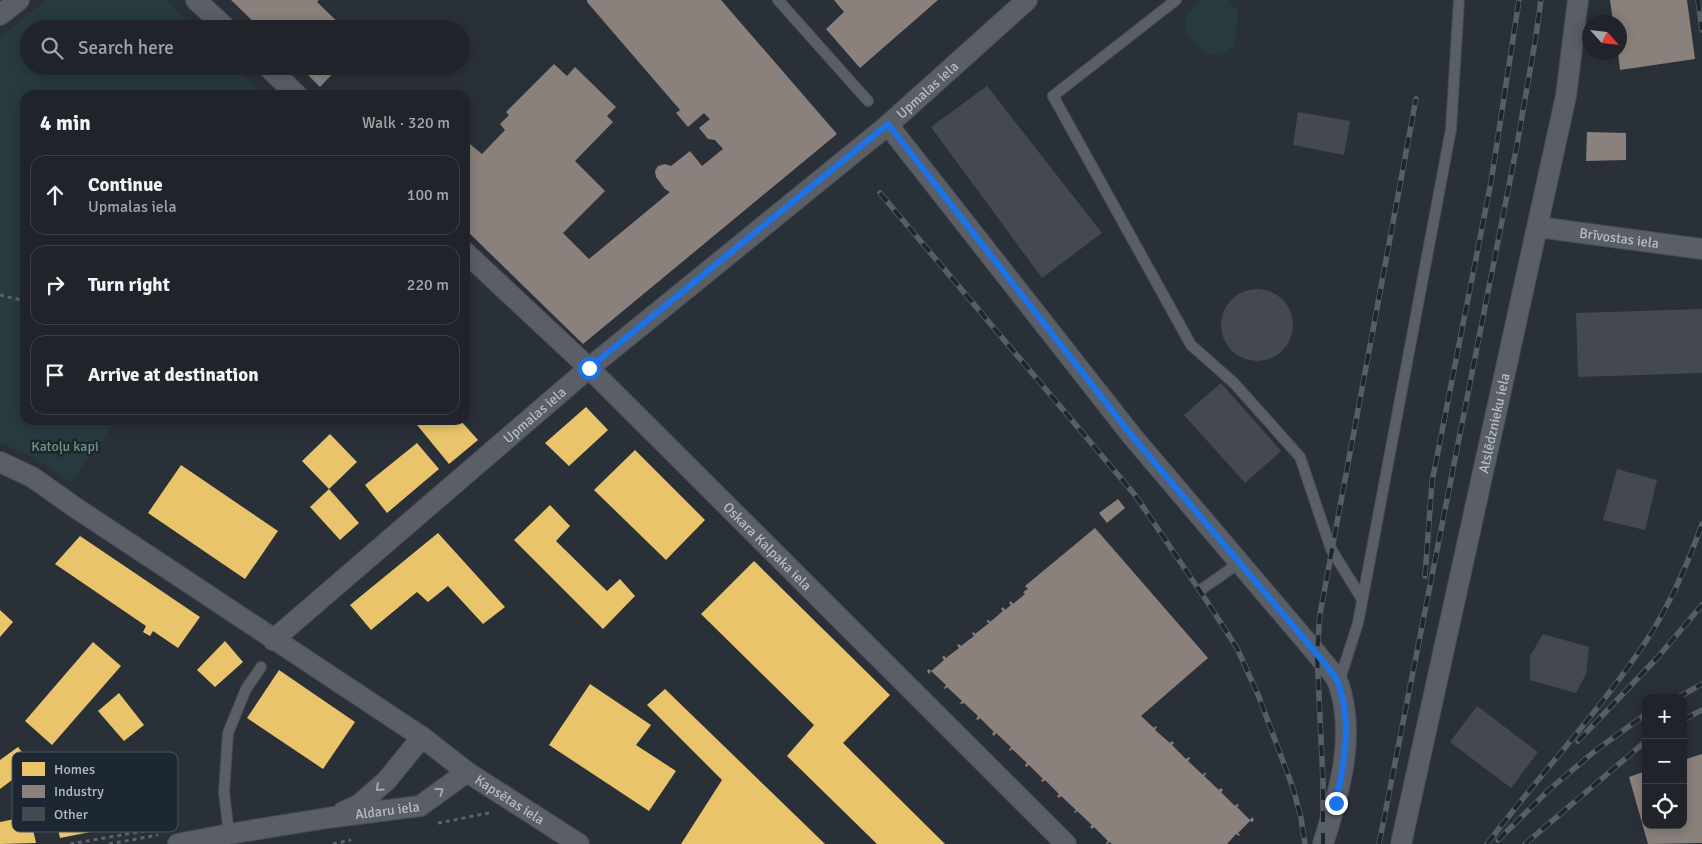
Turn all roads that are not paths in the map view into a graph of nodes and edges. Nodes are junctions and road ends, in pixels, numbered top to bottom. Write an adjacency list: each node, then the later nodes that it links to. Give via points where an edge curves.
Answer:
1 (19, 0): 8 (street)
2 (196, 0): 9 (street)
3 (778, 0): 12 (lane)
4 (1027, 0): 13 (street, Upmalas iela)
5 (1176, 0): 21 (lane, via 1053,96 1191,345 1234,383 1300,456 1331,549)
6 (1459, 0): 21 (lane, via 1451,129)
7 (1578, 0): 14 (street, Atslēdznieku iela, via 1566,96)
8 (0, 15)
9 (217, 20)
10 (276, 75): 11 (street)
11 (292, 90)
12 (868, 101)
13 (888, 124): 17 (street, Upmalas iela); 19 (street, via 1132,436)
14 (1538, 226): 15 (street, Brīvostas iela); 33 (street, Atslēdznieku iela)
15 (1702, 249)
16 (470, 257): 17 (street, Oskara Kalpaka iela)
17 (589, 368): 22 (street, Upmalas iela); 31 (street, Oskara Kalpaka iela)
18 (0, 462): 22 (street, Kapsētas iela, via 32,477)
19 (1239, 563): 20 (lane); 24 (street)
20 (1202, 588)
21 (1362, 599): 24 (lane)
22 (273, 640): 25 (street, Kapsētas iela)
23 (260, 667): 28 (lane, via 246,689 228,733 224,792)
24 (1339, 683): 32 (street, via 1346,724 1344,765)
25 (422, 737): 26 (street, Kapsētas iela); 27 (street, Aldaru iela, one-way to 27, via 387,780 360,804)
26 (467, 772): 27 (street, Aldaru iela, one-way to 26, via 420,806); 30 (street, Kapsētas iela)
27 (327, 818): 28 (street, Aldaru iela)
28 (230, 839): 29 (street, Aldaru iela)
29 (178, 844)
30 (579, 844)
31 (1066, 844)
32 (1323, 844)
33 (1401, 844)

